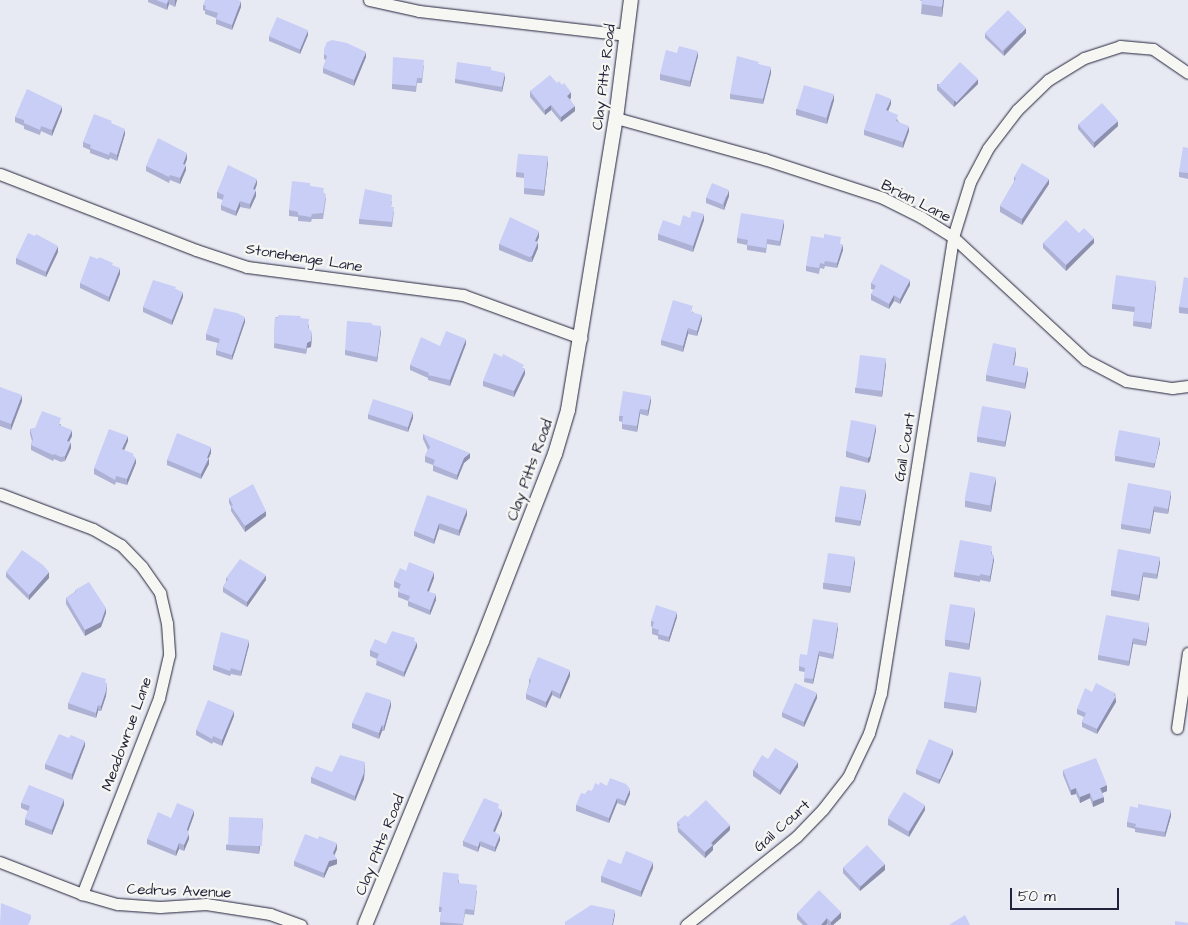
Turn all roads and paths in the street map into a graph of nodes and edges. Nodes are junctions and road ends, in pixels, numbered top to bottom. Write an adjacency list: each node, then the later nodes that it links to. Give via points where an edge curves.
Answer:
1 (370, 0): 3 (street, via 419,11)
2 (631, 0): 3 (street, Clay Pitts Road)
3 (625, 35): 5 (street, Clay Pitts Road)
4 (1188, 73): 7 (street, Gail Court, via 1153,48 1120,46 1084,58 1048,80 1017,110 988,148 970,182)
5 (616, 118): 7 (street, Brian Lane, via 764,159 883,198); 8 (street, Clay Pitts Road)
6 (0, 174): 8 (street, Stonehenge Lane, via 247,267 463,295)
7 (953, 237): 9 (street, Brian Lane, via 1086,360 1126,381 1172,388); 17 (street, Gail Court, via 881,693 869,732 848,777 823,809 797,836)
8 (581, 338): 16 (street, Clay Pitts Road, via 568,410 555,454)
9 (1188, 386)
10 (0, 494): 14 (street, Meadowrue Lane, via 94,529 121,545 160,592 167,622 169,655 159,698)
11 (1188, 654): 12 (street)
12 (1177, 728)
13 (0, 862): 14 (street, Cedrus Avenue)
14 (82, 894): 15 (street, Cedrus Avenue, via 118,904 160,907 206,904 244,908)
15 (302, 925)
16 (365, 925)
17 (686, 925)

